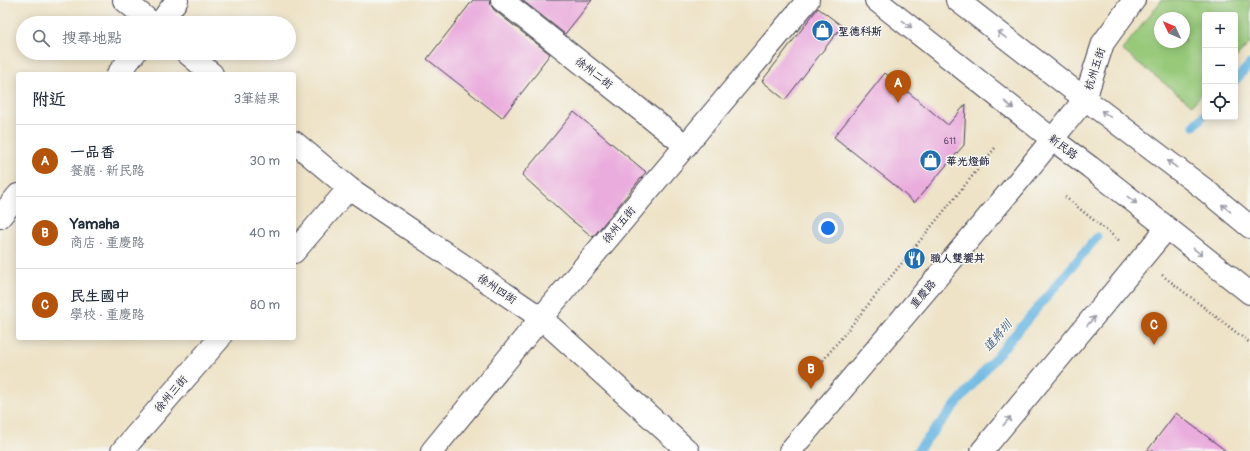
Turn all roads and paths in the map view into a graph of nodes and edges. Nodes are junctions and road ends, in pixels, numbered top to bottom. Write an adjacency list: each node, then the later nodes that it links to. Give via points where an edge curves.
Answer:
1 (124, 0): 8 (street)
2 (177, 0): 9 (street)
3 (502, 0): 17 (street, 徐州二街)
4 (808, 0): 17 (street, 徐州五街)
5 (876, 0): 15 (street, 新民路, one-way to 15)
6 (957, 0): 14 (street, one-way to 6)
7 (1134, 0): 14 (street, 杭州五街, via 1103,43)
8 (143, 16)
9 (165, 16)
10 (129, 60): 12 (street)
11 (195, 60): 13 (street)
12 (120, 72)
13 (210, 72)
14 (1085, 99): 15 (street, 重慶路); 23 (street, one-way to 14, via 1203,188)
15 (1052, 139): 24 (street, 新民路, one-way to 24); 35 (street, 重慶路)
16 (296, 144): 19 (street, 徐州四街)
17 (686, 146): 28 (street, 徐州五街)
18 (995, 148): 31 (path)
19 (349, 188): 25 (street); 28 (street, 徐州四街)
20 (16, 197): 22 (street)
21 (1065, 197): 26 (path)
22 (0, 217)
23 (1250, 227)
24 (1167, 228): 26 (street); 27 (street, 新民路, one-way to 27)
25 (296, 250)
26 (1142, 259): 30 (path); 36 (street, one-way to 26)
27 (1250, 294)
28 (541, 318): 33 (street, 徐州五街); 34 (street, 徐州四街)
29 (218, 340): 32 (street, 徐州三街)
30 (1250, 343)
31 (808, 379)
32 (122, 451)
33 (432, 451)
34 (688, 451)
35 (790, 451)
36 (982, 451)

